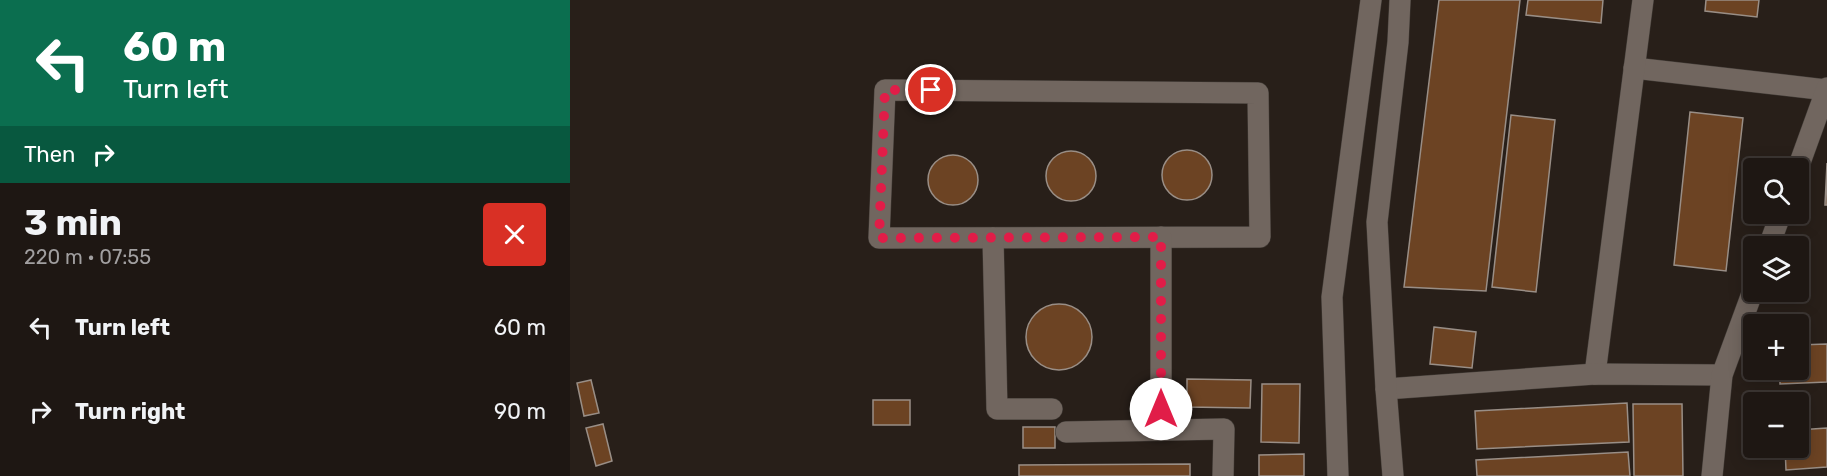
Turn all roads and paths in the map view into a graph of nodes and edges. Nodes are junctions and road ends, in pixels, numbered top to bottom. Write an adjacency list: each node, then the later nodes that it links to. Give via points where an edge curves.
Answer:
1 (1371, 0): 17 (street, via 1332,297)
2 (1400, 0): 12 (street, via 1377,222)
3 (1643, 0): 4 (street)
4 (1634, 68): 5 (street); 10 (street)
5 (1827, 90): 6 (street)
6 (1802, 158)
7 (1161, 237): 8 (street); 8 (street, via 1260,237 1258,93 885,90 879,238); 14 (street)
8 (993, 238): 13 (street, via 997,409)
9 (1749, 302): 11 (street)
10 (1595, 374): 11 (street); 12 (street)
11 (1722, 375): 19 (street)
12 (1386, 388): 18 (street)
13 (1052, 409)
14 (1161, 430): 15 (street); 16 (street, via 1224,429)
15 (1066, 432)
16 (1223, 476)
17 (1338, 476)
18 (1393, 476)
19 (1712, 476)

